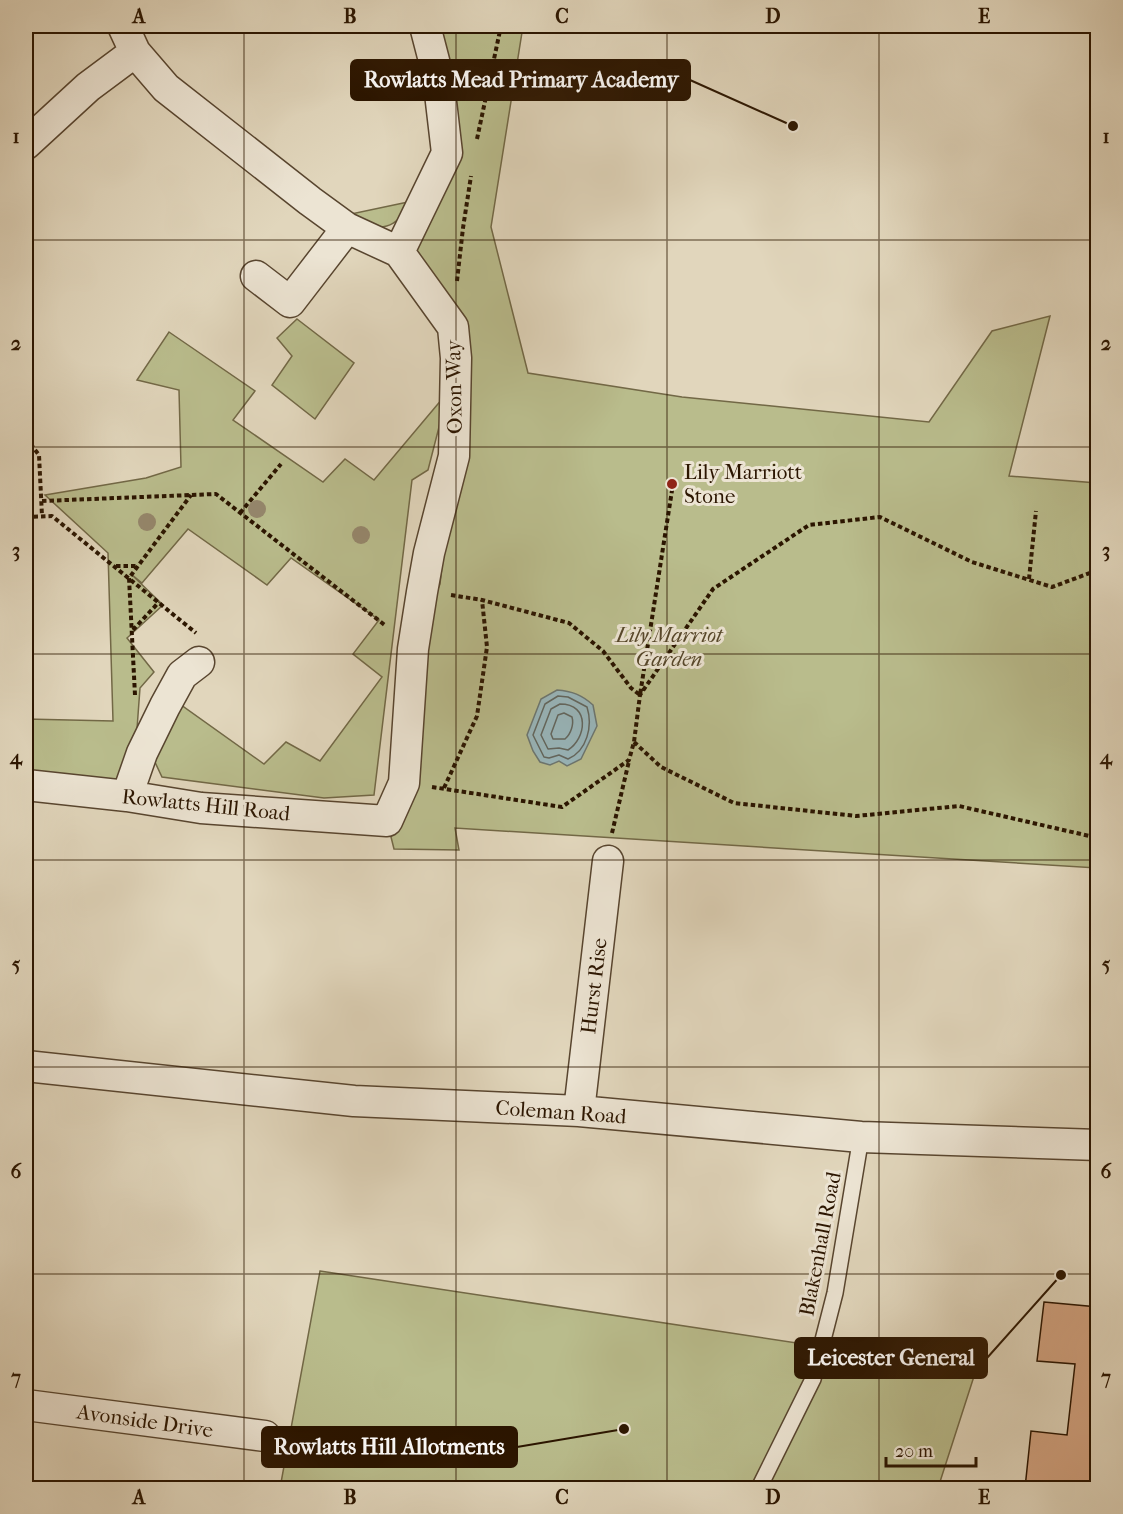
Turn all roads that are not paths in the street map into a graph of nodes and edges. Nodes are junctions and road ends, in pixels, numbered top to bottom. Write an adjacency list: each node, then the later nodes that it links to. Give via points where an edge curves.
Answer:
1 (123, 26): 3 (street, Oxon Way)
2 (425, 26): 6 (street, via 438,76 447,153)
3 (135, 52): 4 (street, via 88,87); 5 (street, Oxon Way, via 166,88)
4 (26, 144)
5 (347, 228): 6 (street, Oxon Way); 7 (street, via 290,302)
6 (399, 252): 11 (street, Oxon Way, via 453,327 454,456 429,554 413,649 404,783)
7 (256, 276)
8 (199, 662): 10 (street, via 182,675 165,706)
9 (26, 785): 10 (street, Rowlatts Hill Road)
10 (127, 796): 11 (street, Rowlatts Hill Road, via 201,808)
11 (387, 821)
12 (608, 861): 14 (street, Hurst Rise)
13 (26, 1066): 14 (street, Coleman Road, via 354,1101)
14 (579, 1111): 15 (street, Coleman Road)
15 (861, 1137): 16 (street, Coleman Road); 19 (lane, Blakenhall Road, via 835,1293 813,1379)
16 (1098, 1145)
17 (26, 1405): 18 (street, Avonside Drive)
18 (265, 1436)
19 (759, 1488)

